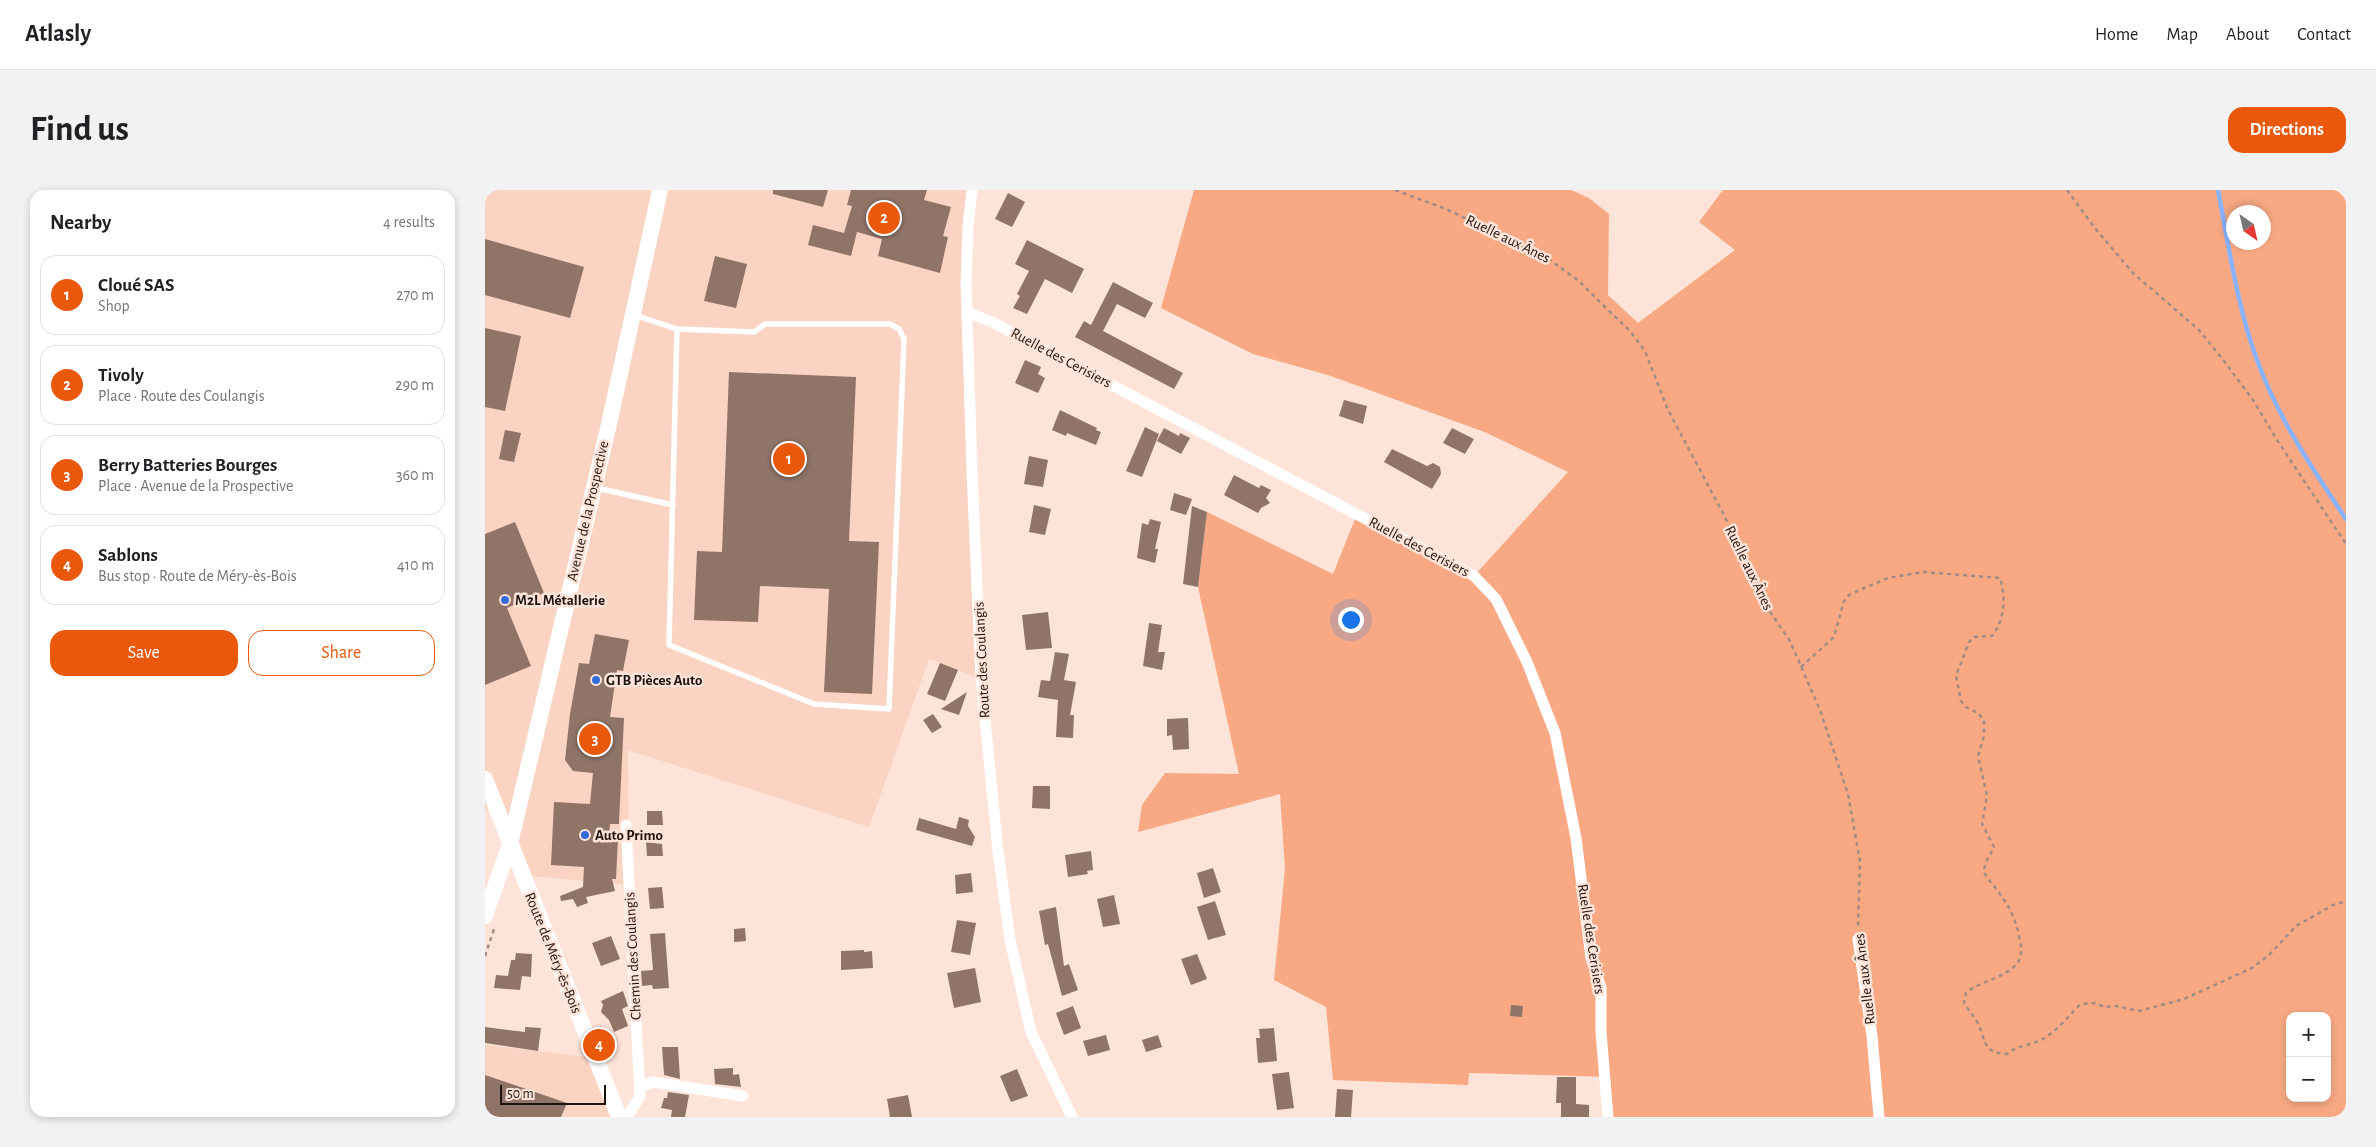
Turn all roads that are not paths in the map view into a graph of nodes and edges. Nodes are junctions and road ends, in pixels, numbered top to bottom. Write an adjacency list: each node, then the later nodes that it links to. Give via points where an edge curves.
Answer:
1 (660, 190): 4 (main road, Avenue de la Prospective)
2 (972, 190): 3 (street, Route des Coulangis, via 968,226)
3 (967, 312): 16 (street, Route des Coulangis, via 981,679 1010,940 1031,1032); 17 (street, Ruelle des Cerisiers, via 992,322 1474,576 1496,599 1527,662 1555,733 1576,838 1591,958 1601,988)
4 (632, 314): 5 (lane); 6 (main road, Avenue de la Prospective)
5 (677, 329): 7 (lane); 7 (lane, via 754,332 765,324 890,324 899,329 904,338 889,709 814,704 669,645)
6 (593, 487): 7 (lane); 10 (main road, Avenue de la Prospective)
7 (673, 505)
8 (485, 779): 10 (main road, Route de Méry-ès-Bois)
9 (626, 825): 13 (street, Chemin des Coulangis)
10 (510, 844): 11 (main road, Avenue de la Prospective); 15 (main road, Route de Méry-ès-Bois)
11 (490, 920)
12 (1858, 939): 18 (street, Ruelle aux Ânes, via 1872,1036)
13 (640, 1087): 14 (street, via 653,1082); 15 (street, Chemin des Coulangis, via 640,1096 629,1114)
14 (743, 1096)
15 (619, 1117)
16 (1072, 1117)
17 (1608, 1117)
18 (1879, 1117)

